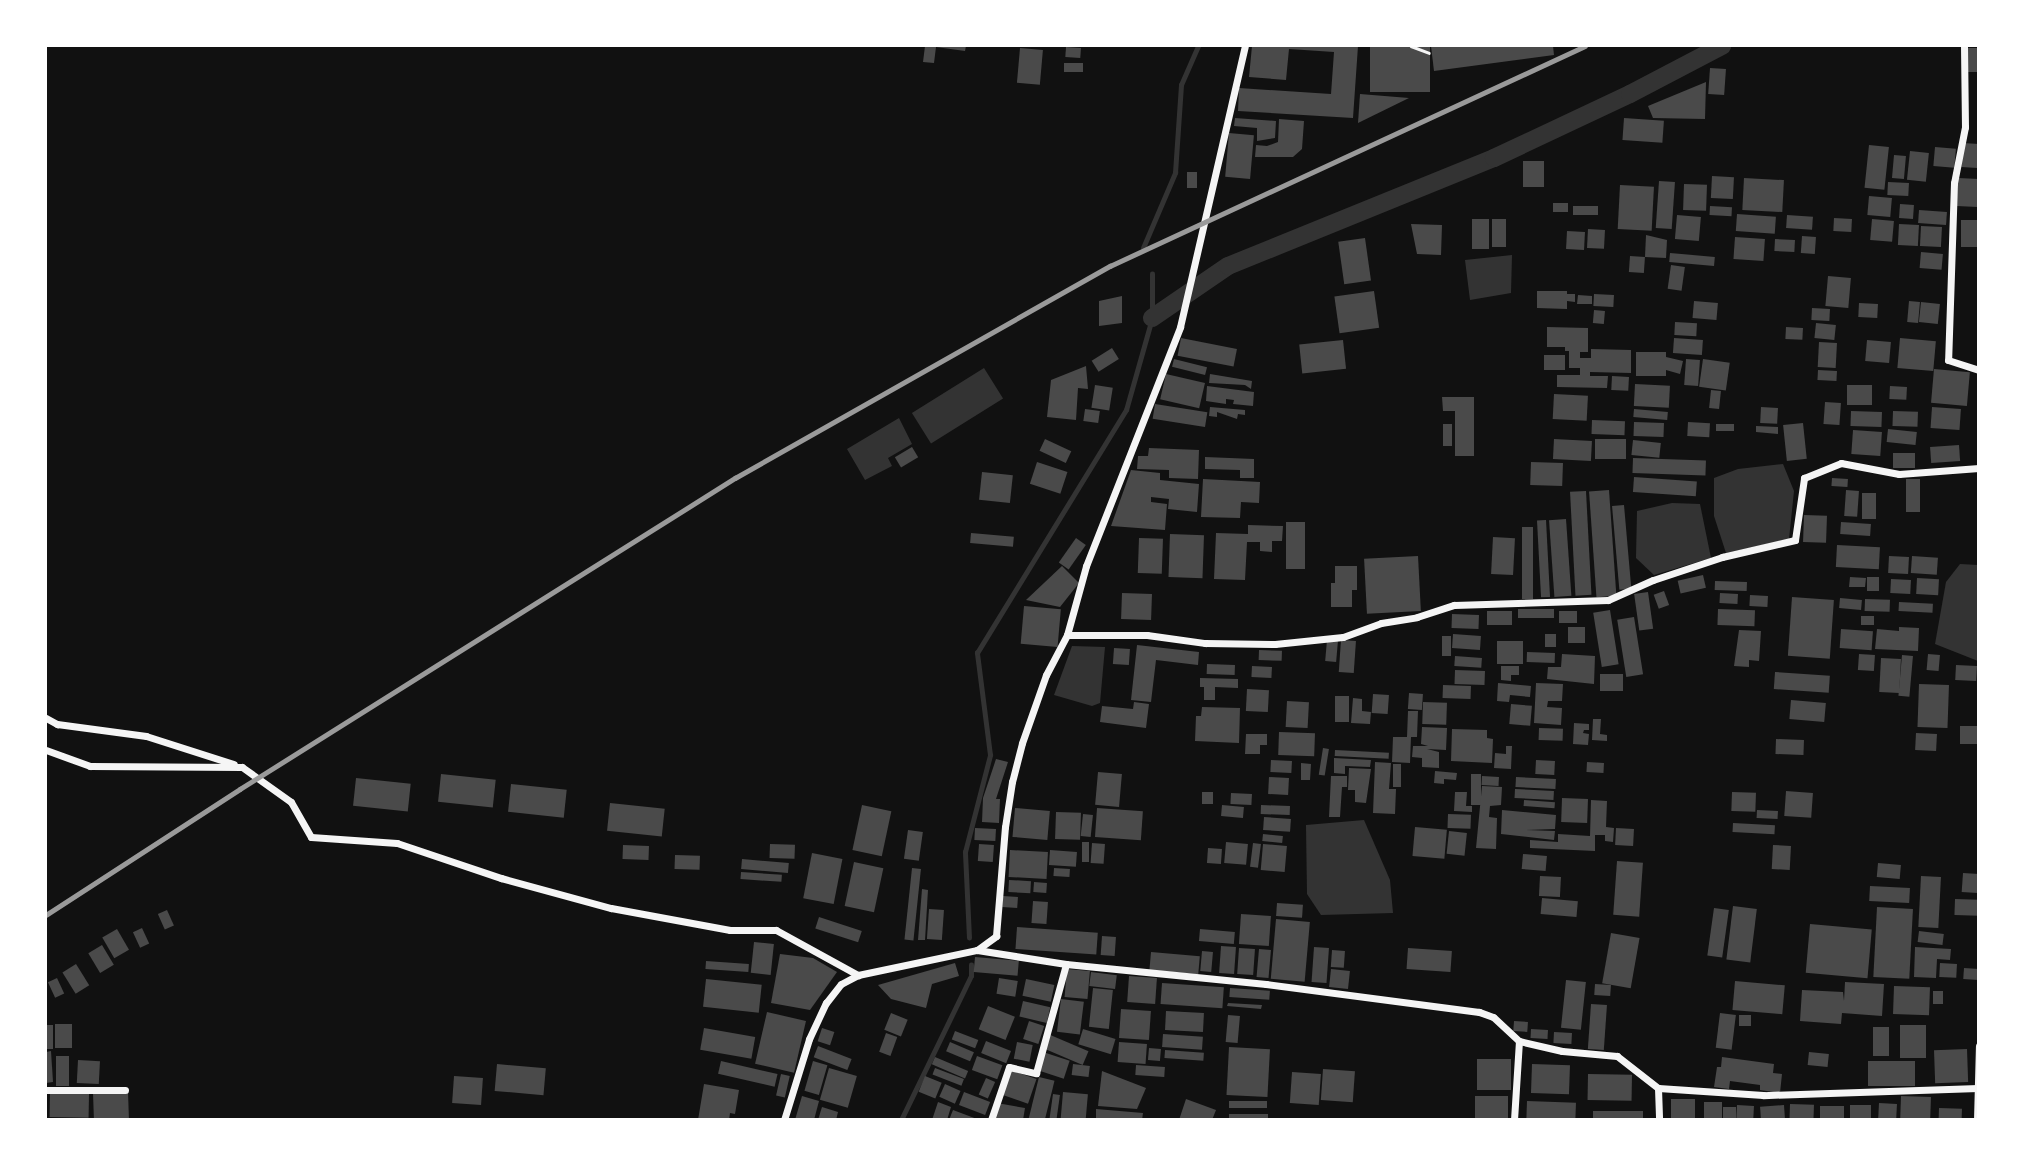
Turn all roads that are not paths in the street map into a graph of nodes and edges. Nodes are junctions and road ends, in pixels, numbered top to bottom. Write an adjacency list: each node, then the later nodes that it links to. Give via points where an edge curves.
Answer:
1 (1245, 46): 5 (street, via 1180,327 1086,566)
2 (1964, 46): 3 (street, via 1965,127 1954,183 1948,360)
3 (1979, 370)
4 (1979, 468): 5 (street, via 1899,474 1841,463 1804,478 1795,540 1722,557 1608,600 1454,606 1343,637 1275,644)
5 (1067, 635): 9 (street, via 1046,675 1021,743 1005,827 996,936)
6 (46, 718): 8 (street, via 57,724 146,736)
7 (46, 750): 8 (street, via 90,766)
8 (242, 767): 11 (street, via 291,802 311,837 397,844 611,908 730,930 776,930)
9 (977, 950): 10 (street); 11 (street)
10 (1066, 964): 12 (street, via 1479,1012 1493,1017); 19 (street, via 1036,1073 1009,1067)
11 (858, 975): 18 (street, via 841,985 826,1003 809,1039)
12 (1519, 1041): 14 (street, via 1617,1056); 20 (street)
13 (1978, 1046): 15 (street)
14 (1658, 1088): 15 (street, via 1763,1095); 21 (street)
15 (1978, 1088): 22 (street)
16 (46, 1090): 17 (street)
17 (125, 1090)
18 (784, 1119)
19 (991, 1119)
20 (1514, 1119)
21 (1659, 1119)
22 (1977, 1119)

